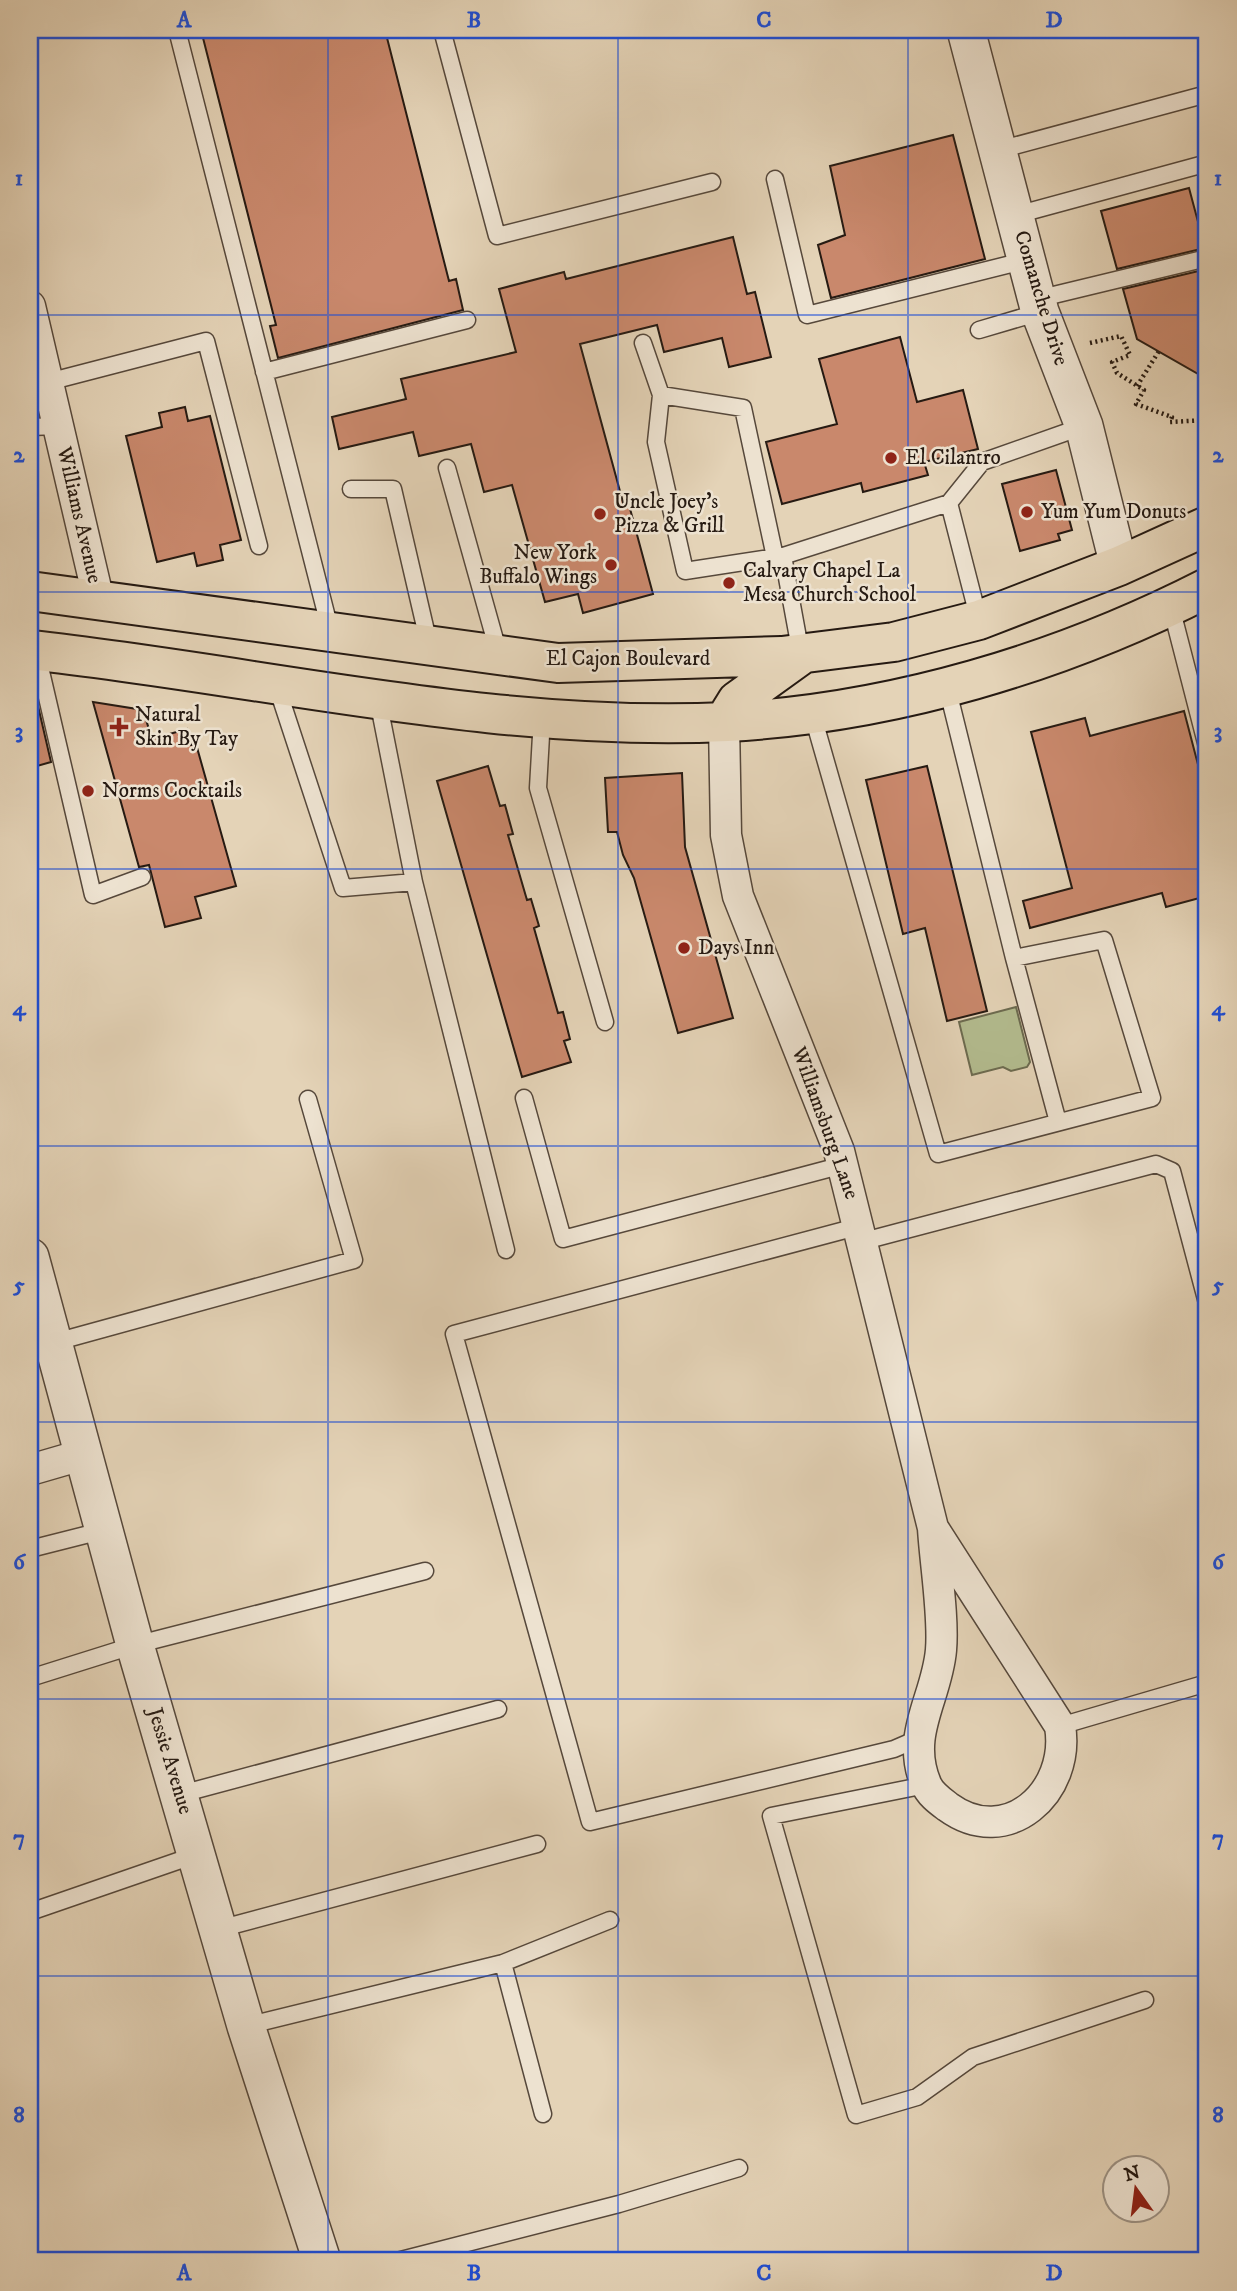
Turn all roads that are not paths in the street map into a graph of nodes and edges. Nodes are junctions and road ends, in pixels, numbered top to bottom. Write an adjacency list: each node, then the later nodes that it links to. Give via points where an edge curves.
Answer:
1 (177, 30): 17 (lane)
2 (442, 30): 8 (lane, via 497,236)
3 (966, 30): 5 (street, Comanche Drive)
4 (1207, 94): 5 (lane)
5 (999, 150): 9 (street, Comanche Drive)
6 (1207, 177): 9 (lane, via 1203,164)
7 (775, 179): 11 (lane, via 807,315)
8 (712, 182)
9 (1016, 215): 11 (street, Comanche Drive)
10 (1207, 258): 13 (lane)
11 (1027, 260): 13 (street, Comanche Drive)
12 (30, 306): 18 (street, Williams Avenue)
13 (1039, 306): 15 (lane); 21 (street, Comanche Drive)
14 (467, 320): 17 (lane)
15 (979, 330)
16 (643, 343): 19 (lane)
17 (264, 372): 34 (lane)
18 (48, 382): 20 (street, Williams Avenue); 26 (lane, via 206,341)
19 (661, 395): 27 (lane, via 743,408); 27 (lane, via 656,442 685,571)
20 (44, 426): 31 (street, Williams Avenue)
21 (1084, 426): 24 (lane, via 982,462); 28 (street, Comanche Drive)
22 (447, 468): 37 (lane)
23 (351, 489): 35 (lane, via 394,489)
24 (949, 503): 27 (lane); 33 (lane)
25 (1207, 526): 28 (main road, El Cajon Boulevard)
26 (259, 546)
27 (779, 556): 38 (lane)
28 (1119, 566): 33 (main road, El Cajon Boulevard)
29 (1207, 588): 32 (main road)
30 (30, 591): 31 (main road, El Cajon Boulevard)
31 (99, 601): 34 (main road, El Cajon Boulevard)
32 (1171, 607): 40 (main road, via 1054,653); 45 (lane)
33 (979, 620): 38 (main road, El Cajon Boulevard, via 894,642)
34 (330, 629): 35 (main road, El Cajon Boulevard)
35 (429, 644): 37 (main road, El Cajon Boulevard)
36 (33, 650): 39 (main road); 46 (lane, via 93,895)
37 (499, 654): 38 (main road, El Cajon Boulevard, via 558,663)
38 (801, 655): 44 (main road, via 737,701)
39 (276, 684): 41 (main road); 47 (lane, via 343,888)
40 (947, 687): 42 (main road); 48 (lane)
41 (378, 700): 43 (main road); 47 (lane)
42 (811, 713): 44 (main road); 52 (lane, via 938,1154)
43 (542, 718): 44 (main road); 49 (lane, via 538,788)
44 (724, 722): 53 (street, Williamsburg Lane, via 726,835 738,896)
45 (1207, 747)
46 (142, 877)
47 (414, 882): 55 (lane)
48 (1014, 958): 52 (lane); 52 (lane, via 1104,940 1152,1098)
49 (605, 1022)
50 (524, 1098): 53 (lane, via 563,1239)
51 (308, 1099): 59 (lane, via 354,1260)
52 (1058, 1122)
53 (843, 1165): 54 (street, Williamsburg Lane)
54 (862, 1234): 57 (lane, via 1156,1164 1172,1171); 62 (street, Williamsburg Lane); 71 (lane, via 454,1334 590,1822 894,1749)
55 (506, 1250)
56 (30, 1257): 59 (street, Jessie Avenue)
57 (1202, 1262): 58 (lane)
58 (1207, 1303)
59 (52, 1343): 60 (street, Jessie Avenue)
60 (85, 1454): 61 (street); 63 (street, Jessie Avenue)
61 (30, 1470)
62 (933, 1528): 70 (street, Williamsburg Lane); 71 (street, Williamsburg Lane, via 941,1650)
63 (105, 1530): 64 (lane); 66 (street, Jessie Avenue)
64 (30, 1549)
65 (425, 1571): 66 (lane)
66 (135, 1645): 67 (lane); 73 (street, Jessie Avenue)
67 (30, 1678)
68 (1207, 1683): 70 (lane)
69 (498, 1709): 73 (lane)
70 (1060, 1726): 72 (street, Williamsburg Lane, via 1062,1760 1057,1776 1036,1804 1021,1813 987,1820 969,1817 937,1799)
71 (917, 1739): 72 (street, Williamsburg Lane)
72 (926, 1785): 80 (lane, via 771,1816 856,2115 917,2098 973,2057)
73 (181, 1794): 75 (street, Jessie Avenue)
74 (537, 1844): 78 (lane)
75 (198, 1854): 76 (lane); 78 (street, Jessie Avenue)
76 (30, 1912)
77 (610, 1920): 79 (lane)
78 (219, 1929): 81 (street, Jessie Avenue)
79 (503, 1963): 81 (lane); 82 (lane)
80 (1145, 2000)
81 (246, 2026): 84 (street, Jessie Avenue)
82 (543, 2114)
83 (739, 2168): 85 (lane)
84 (322, 2261)
85 (397, 2261)

